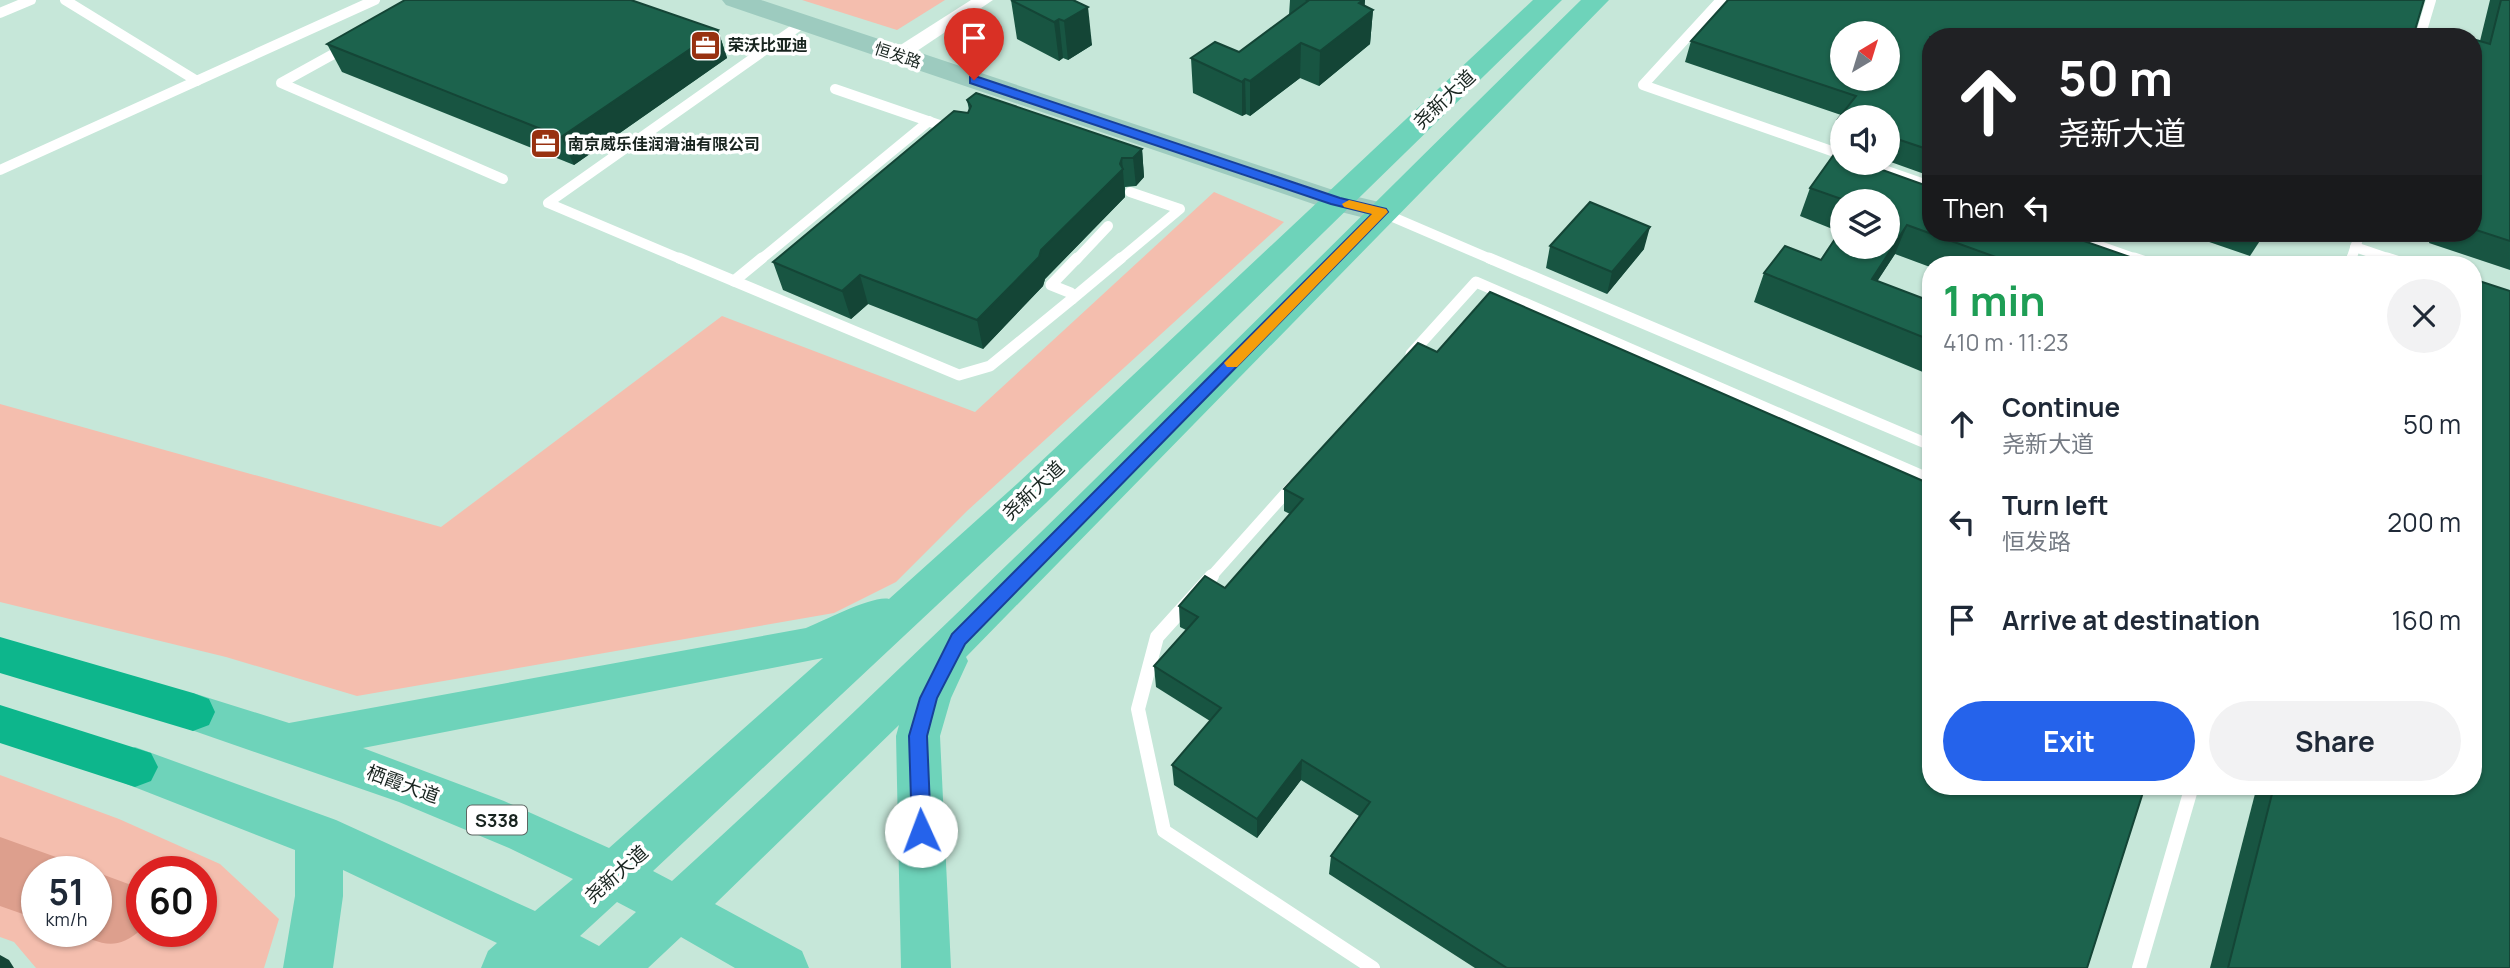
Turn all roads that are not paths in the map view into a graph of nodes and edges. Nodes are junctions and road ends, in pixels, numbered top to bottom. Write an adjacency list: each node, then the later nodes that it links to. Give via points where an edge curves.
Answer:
1 (31, 0): 10 (lane)
2 (65, 0): 15 (lane)
3 (374, 0): 15 (lane)
4 (734, 0): 11 (street, 恒发路)
5 (984, 0): 14 (street)
6 (1549, 0): 25 (main road, 尧新大道)
7 (1596, 0): 26 (main road, 尧新大道)
8 (1721, 0): 19 (lane, via 1643,85)
9 (2431, 0): 12 (lane)
10 (0, 13)
11 (803, 23): 14 (street, 恒发路); 34 (lane, via 548,203)
12 (2423, 28)
13 (361, 38): 22 (lane, via 281,83)
14 (898, 55): 25 (street, 恒发路)
15 (197, 81): 20 (lane)
16 (835, 89): 17 (lane)
17 (929, 121): 18 (lane); 34 (lane)
18 (969, 135)
19 (1830, 150)
20 (0, 170)
21 (1898, 175): 23 (lane)
22 (503, 179)
23 (1922, 183)
24 (1130, 192): 35 (lane, via 1180,209)
25 (1336, 201): 26 (street, 恒发路); 40 (main road, 尧新大道, via 1032,493)
26 (1381, 212): 37 (lane); 41 (main road, 尧新大道)
27 (1108, 226): 35 (lane, via 1051,285 1070,293)
28 (2089, 242): 31 (lane)
29 (2357, 242): 30 (lane)
30 (2355, 247): 32 (lane); 33 (lane)
31 (2129, 256)
32 (2352, 256)
33 (2382, 256)
34 (734, 281): 35 (lane, via 960,375 990,366)
35 (1072, 299)
36 (1403, 363): 39 (lane, via 1476,282)
37 (1922, 442)
38 (1303, 475): 57 (lane, via 1157,637 1138,709 1164,831)
39 (1922, 476)
40 (907, 605): 45 (main road, via 810,645); 49 (main road, 尧新大道)
41 (959, 639): 50 (main road, 尧新大道); 56 (main road, via 929,698 918,736)
42 (0, 654): 43 (highway, 栖霞大道 / S338)
43 (193, 712): 45 (main road, 栖霞大道 / S338)
44 (0, 724): 46 (highway)
45 (290, 742): 49 (main road, 栖霞大道 / S338, via 488,816)
46 (135, 767): 48 (main road)
47 (2189, 795): 58 (lane)
48 (319, 835): 51 (main road); 52 (main road, via 319,896)
49 (614, 875): 50 (main road, 栖霞大道 / S338); 51 (main road, 尧新大道)
50 (676, 910): 54 (main road, 尧新大道); 55 (main road, 栖霞大道 / S338)
51 (523, 954): 53 (main road)
52 (307, 968)
53 (589, 968)
54 (612, 968)
55 (785, 968)
56 (926, 968)
57 (1373, 968)
58 (2139, 968)

